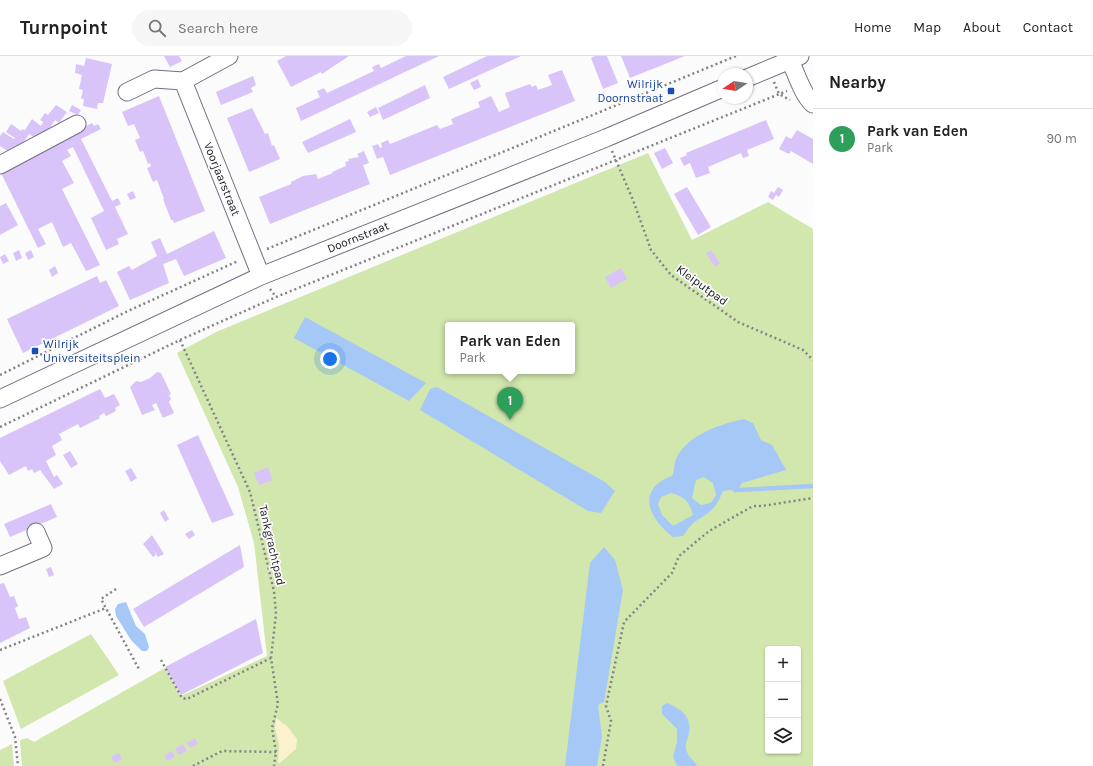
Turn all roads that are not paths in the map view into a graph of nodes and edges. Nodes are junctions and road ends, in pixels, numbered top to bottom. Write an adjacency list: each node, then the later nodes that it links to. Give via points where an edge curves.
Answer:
1 (229, 56): 6 (street)
2 (811, 56): 4 (street)
3 (795, 58): 5 (street); 9 (street, via 801,86)
4 (813, 60)
5 (753, 75)
6 (183, 81): 8 (street, via 154,79); 12 (street, Voorjaarstraat)
7 (717, 91): 12 (street, Doornstraat, via 606,138)
8 (127, 92)
9 (813, 104)
10 (77, 124): 11 (street)
11 (0, 165)
12 (261, 276): 13 (street, Doornstraat)
13 (0, 399)
14 (36, 532): 15 (street, via 43,548)
15 (0, 566)

